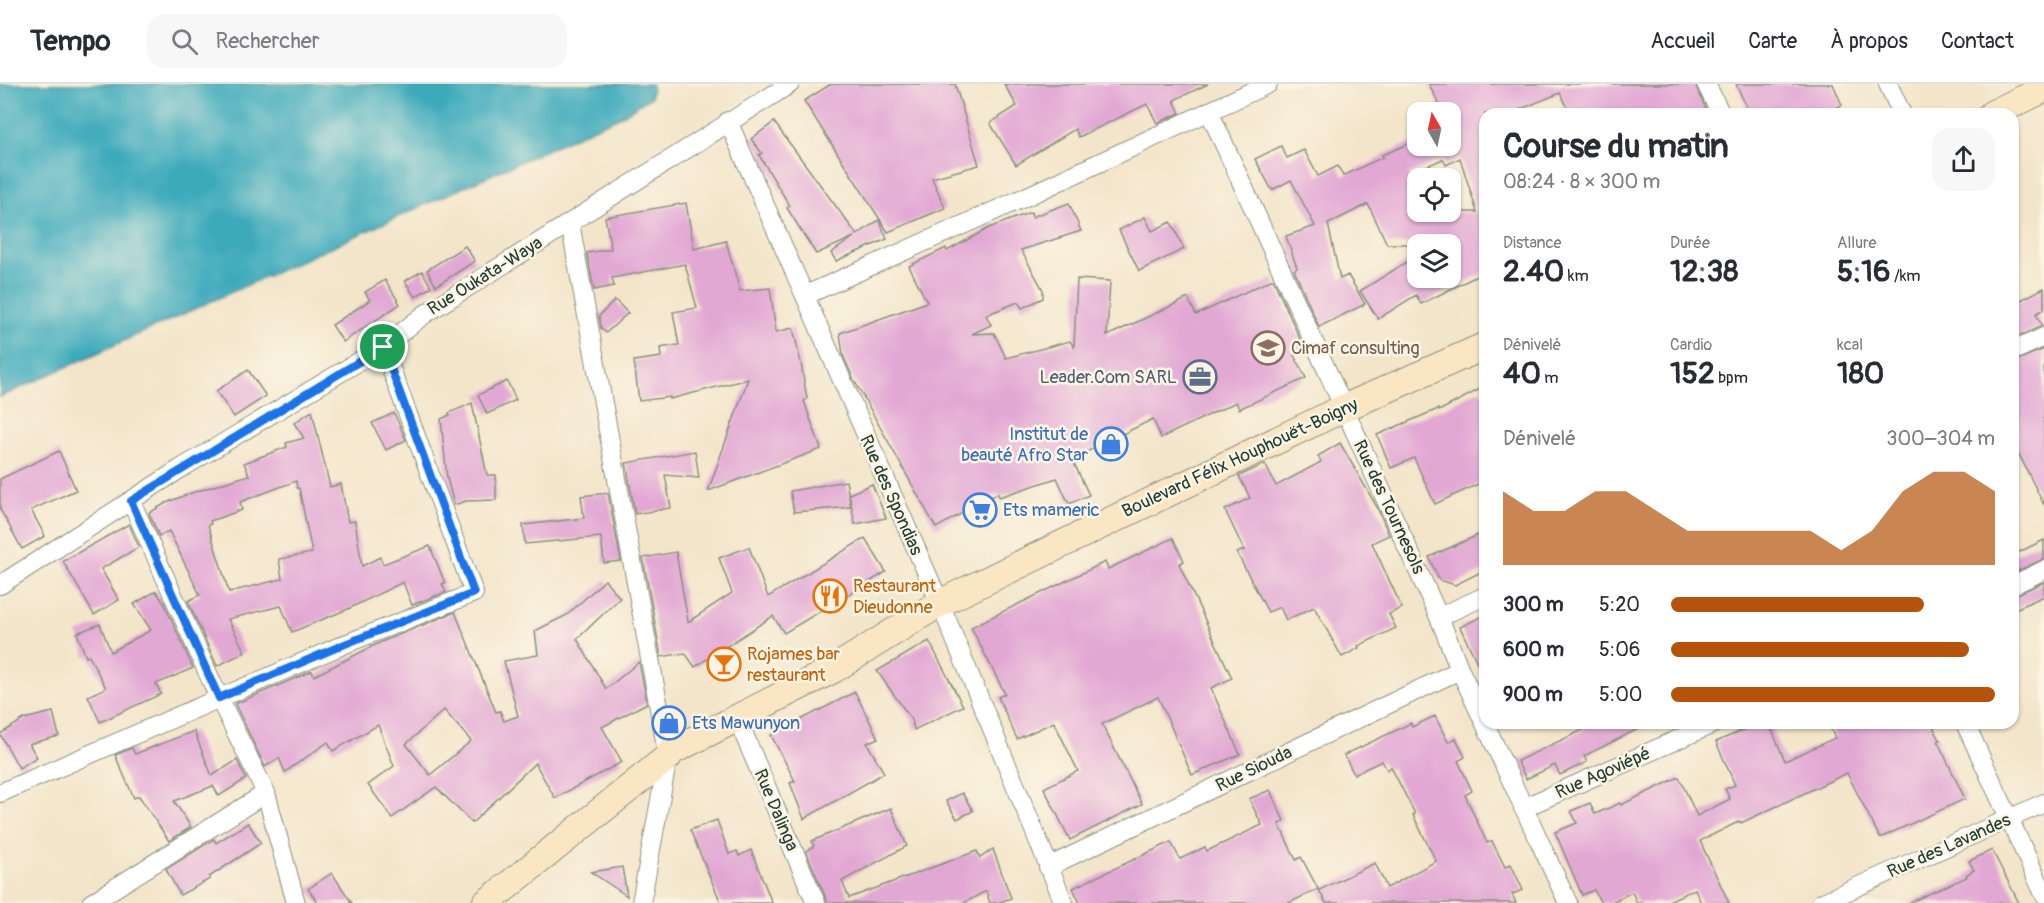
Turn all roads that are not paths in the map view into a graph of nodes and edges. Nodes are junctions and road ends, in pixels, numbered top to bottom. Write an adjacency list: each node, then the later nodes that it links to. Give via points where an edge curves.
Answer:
1 (790, 84): 10 (street, Rue Oukata-Waya)
2 (1268, 84): 9 (street)
3 (1706, 84): 6 (street)
4 (1888, 84): 7 (street)
5 (2044, 89): 8 (street)
6 (1718, 108)
7 (1899, 108)
8 (2004, 108)
9 (1209, 111): 12 (street); 17 (street, Rue des Tournesols)
10 (728, 121): 11 (street, Rue Oukata-Waya); 12 (street, Rue des Spondias)
11 (570, 223): 14 (street, Rue Oukata-Waya, via 424,314); 32 (street)
12 (806, 296): 23 (street, Rue des Spondias)
13 (2044, 337): 15 (street)
14 (383, 347): 18 (street, Rue Oukata-Waya); 26 (street, via 474,593)
15 (2019, 348)
16 (1479, 349): 17 (street, Boulevard Félix Houphouët-Boigny)
17 (1344, 408): 23 (street, Boulevard Félix Houphouët-Boigny); 24 (street, Rue des Tournesols)
18 (131, 501): 21 (street, Rue Oukata-Waya); 26 (street)
19 (2044, 570): 20 (street)
20 (2019, 582)
21 (0, 585)
22 (1479, 599): 24 (street)
23 (940, 603): 28 (street, Boulevard Félix Houphouët-Boigny, via 834,669); 38 (street, Rue des Spondias)
24 (1439, 617): 25 (street, Rue des Tournesols)
25 (1460, 670): 27 (street, Rue des Tournesols); 38 (street, Rue Siouda)
26 (219, 698): 33 (street); 34 (street)
27 (1479, 712)
28 (737, 717): 32 (street, Boulevard Félix Houphouët-Boigny); 44 (street, Rue Dalinga)
29 (1487, 729): 36 (street, Rue des Tournesols)
30 (1701, 729): 36 (street, Rue Agoviépé)
31 (1968, 729): 37 (street)
32 (668, 756): 42 (street, Boulevard Félix Houphouët-Boigny); 43 (street)
33 (0, 793)
34 (266, 793): 40 (street); 41 (street)
35 (2044, 802): 37 (street, Rue des Lavandes)
36 (1523, 808): 46 (street, Rue des Tournesols)
37 (2009, 820): 39 (street); 47 (street, Rue des Lavandes)
38 (1048, 867): 45 (street, Rue des Spondias)
39 (2044, 894)
40 (91, 903)
41 (296, 903)
42 (486, 903)
43 (641, 903)
44 (816, 903)
45 (1064, 903)
46 (1568, 903)
47 (1821, 903)

